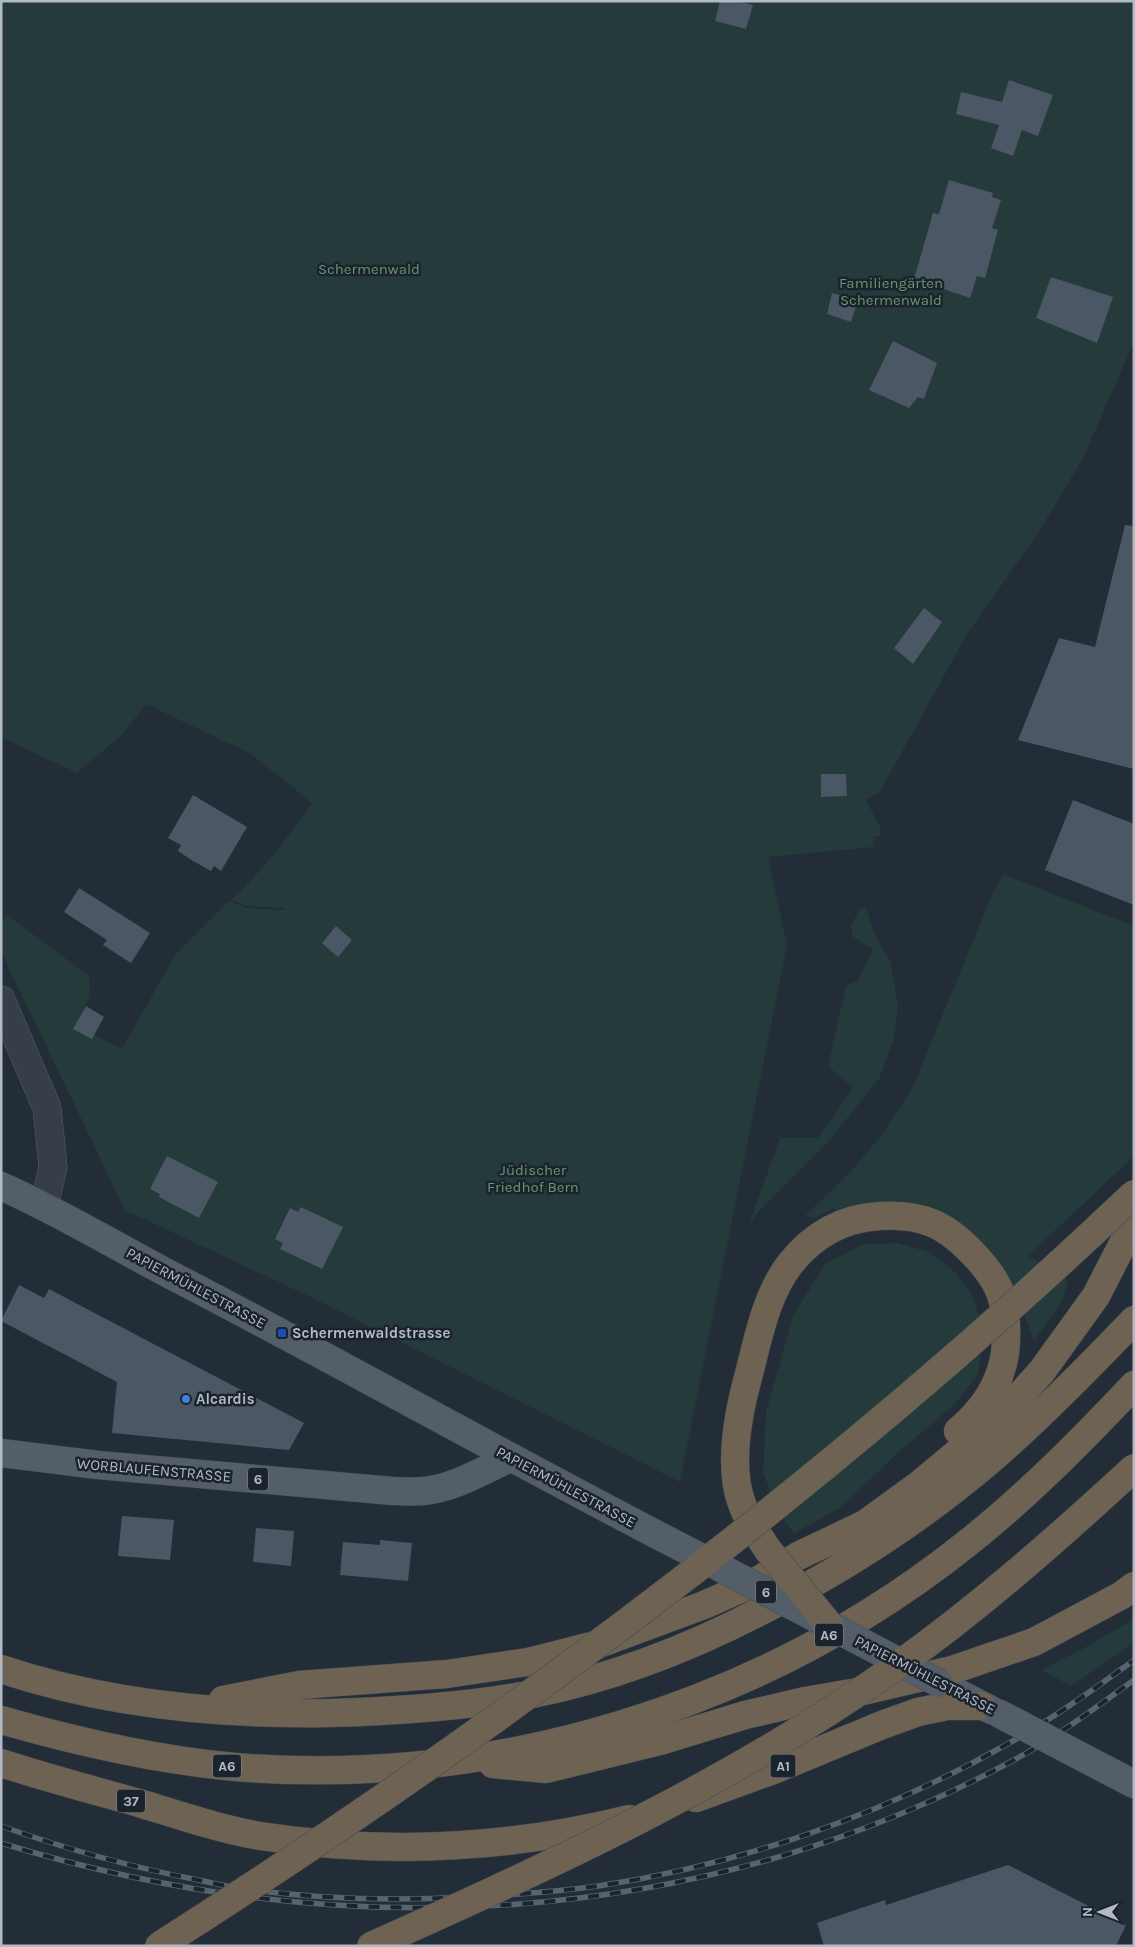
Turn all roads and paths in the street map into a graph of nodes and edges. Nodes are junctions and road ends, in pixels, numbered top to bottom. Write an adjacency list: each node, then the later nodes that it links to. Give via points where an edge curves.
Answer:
1 (1, 1000): 4 (street, via 47,1108 53,1167)
2 (1, 1186): 4 (main road, PAPIERMÜHLESTRASSE)
3 (1134, 1194): 22 (highway, bridge, via 1049,1274 870,1429 633,1618 382,1800)
4 (44, 1206): 9 (main road, PAPIERMÜHLESTRASSE)
5 (1134, 1222): 11 (highway, via 1096,1296 1042,1371 1013,1403 920,1484 865,1524)
6 (1134, 1320): 15 (highway, via 1042,1413 934,1505 823,1579 673,1653 590,1680 532,1694 452,1706 306,1714)
7 (1134, 1385): 18 (highway, A6, via 1079,1442 964,1546 864,1616 754,1674 649,1716 539,1746)
8 (1, 1453): 9 (main road, WORBLAUFENSTRASSE / 6, via 98,1465 392,1491 439,1488)
9 (510, 1458): 13 (main road, PAPIERMÜHLESTRASSE / 6, bridge)
10 (1134, 1468): 23 (highway, bridge, via 990,1595 831,1710 642,1819)
11 (812, 1549): 13 (highway, bridge, via 971,1420 988,1399 1001,1371 1007,1336 1001,1295 984,1266 964,1243 932,1223 899,1215 865,1217 835,1226 808,1244 789,1266 773,1293 747,1380 738,1424 735,1464 741,1502 768,1550); 15 (highway, via 754,1583 599,1644 528,1662 447,1674 299,1684)
12 (1134, 1586): 18 (highway, via 1034,1642 952,1670 744,1715 651,1743 546,1769)
13 (830, 1626): 16 (main road, PAPIERMÜHLESTRASSE / 6, bridge)
14 (1, 1669): 15 (highway, via 86,1691)
15 (188, 1708)
16 (990, 1710): 20 (main road, PAPIERMÜHLESTRASSE / 6, bridge); 21 (highway, A1, via 947,1706 918,1712 717,1791 651,1813 583,1830 419,1848 339,1845)
17 (1, 1720): 18 (highway, A6, via 73,1740 152,1756 236,1767 370,1770)
18 (456, 1761)
19 (1, 1763): 21 (highway, 37)
20 (1134, 1784)
21 (261, 1836)
22 (159, 1946)
23 (371, 1946)

